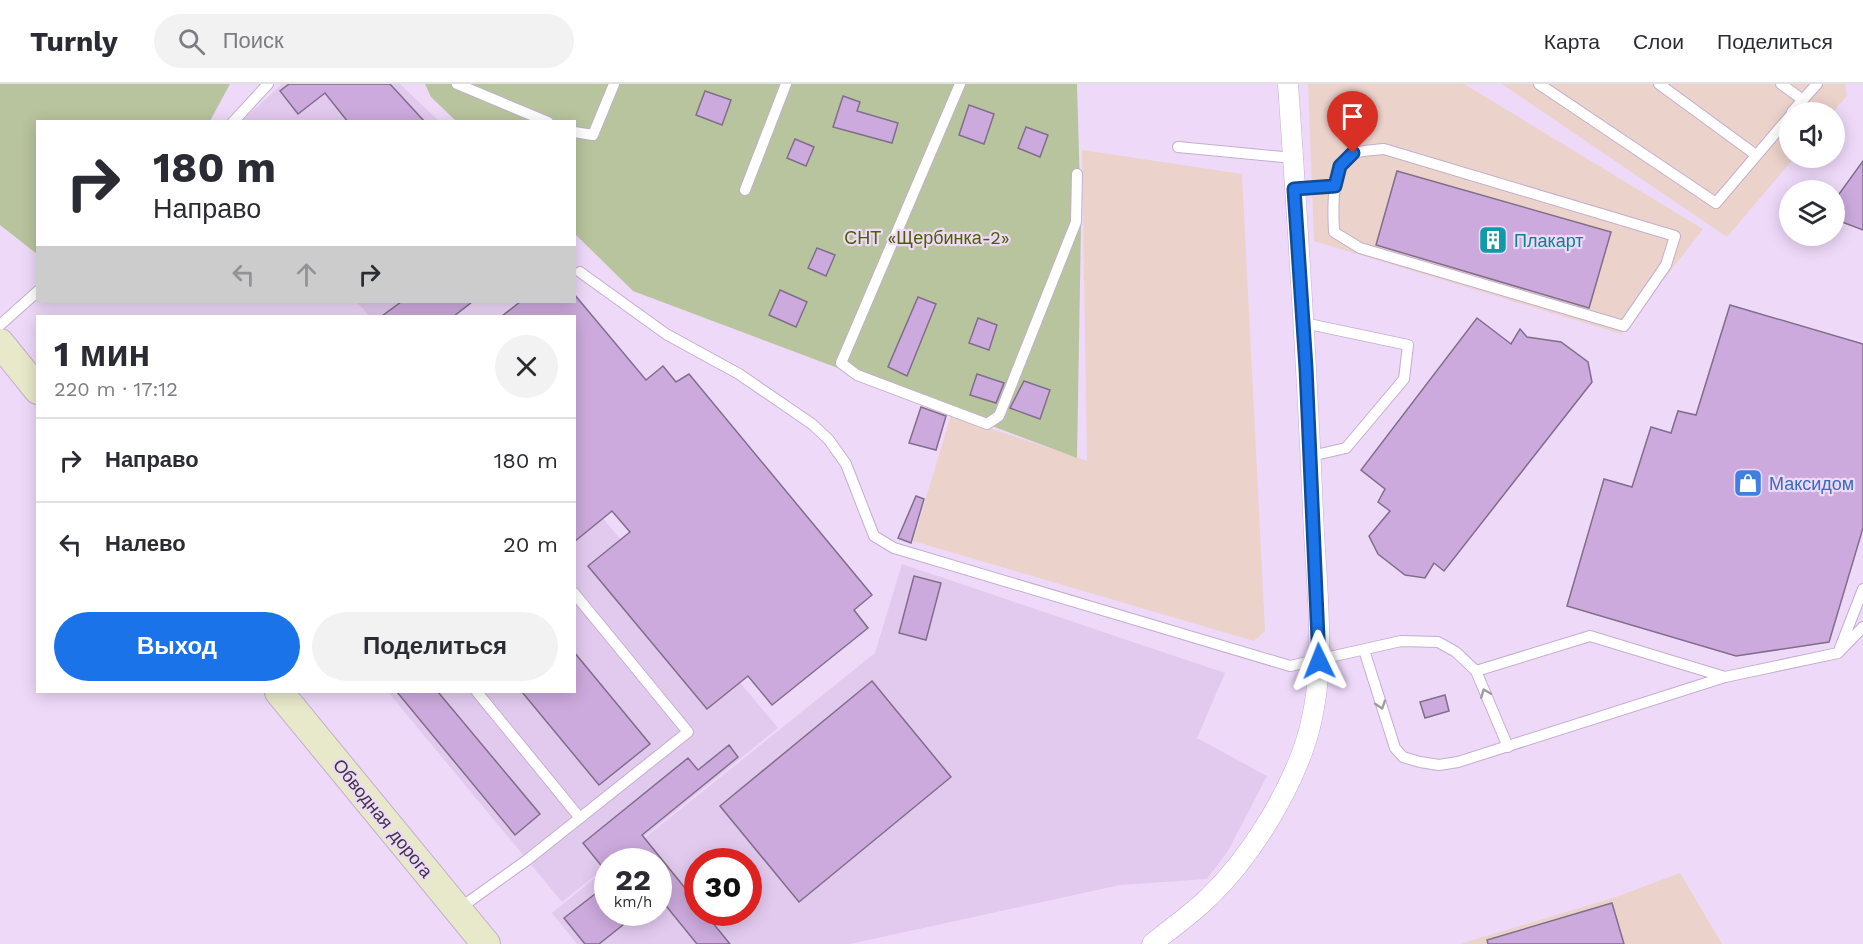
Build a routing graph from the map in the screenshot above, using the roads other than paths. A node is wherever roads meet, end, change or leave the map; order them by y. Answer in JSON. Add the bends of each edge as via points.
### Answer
{"nodes":[{"id":1,"x":268,"y":84,"type":"edge"},
{"id":2,"x":457,"y":84,"type":"edge"},
{"id":3,"x":614,"y":84,"type":"edge"},
{"id":4,"x":786,"y":84,"type":"edge"},
{"id":5,"x":960,"y":84,"type":"edge"},
{"id":6,"x":1288,"y":84,"type":"edge"},
{"id":7,"x":1539,"y":84,"type":"edge"},
{"id":8,"x":1659,"y":84,"type":"edge"},
{"id":9,"x":1781,"y":84,"type":"edge"},
{"id":10,"x":1817,"y":84,"type":"edge"},
{"id":11,"x":1803,"y":100,"type":"joint"},
{"id":12,"x":235,"y":120,"type":"edge"},
{"id":13,"x":543,"y":120,"type":"edge"},
{"id":14,"x":1779,"y":129,"type":"edge"},
{"id":15,"x":576,"y":132,"type":"edge"},
{"id":16,"x":1178,"y":147,"type":"dead end"},
{"id":17,"x":1756,"y":155,"type":"junction"},
{"id":18,"x":1293,"y":158,"type":"junction"},
{"id":19,"x":1077,"y":174,"type":"dead end"},
{"id":20,"x":1335,"y":186,"type":"junction"},
{"id":21,"x":1294,"y":189,"type":"junction"},
{"id":22,"x":745,"y":190,"type":"dead end"},
{"id":23,"x":580,"y":272,"type":"dead end"},
{"id":24,"x":36,"y":293,"type":"edge"},
{"id":25,"x":1304,"y":323,"type":"junction"},
{"id":26,"x":0,"y":325,"type":"edge"},
{"id":27,"x":0,"y":343,"type":"edge"},
{"id":28,"x":36,"y":388,"type":"edge"},
{"id":29,"x":1311,"y":456,"type":"junction"},
{"id":30,"x":1863,"y":589,"type":"edge"},
{"id":31,"x":576,"y":595,"type":"edge"},
{"id":32,"x":1863,"y":627,"type":"edge"},
{"id":33,"x":1364,"y":650,"type":"junction"},
{"id":34,"x":1838,"y":653,"type":"junction"},
{"id":35,"x":1319,"y":661,"type":"junction"},
{"id":36,"x":1476,"y":671,"type":"junction"},
{"id":37,"x":1725,"y":677,"type":"junction"},
{"id":38,"x":280,"y":693,"type":"edge"},
{"id":39,"x":478,"y":693,"type":"edge"},
{"id":40,"x":1508,"y":747,"type":"junction"},
{"id":41,"x":580,"y":818,"type":"junction"},
{"id":42,"x":458,"y":909,"type":"junction"},
{"id":43,"x":486,"y":944,"type":"edge"},
{"id":44,"x":1152,"y":944,"type":"edge"}],
"edges":[{"from":1,"to":12,"type":"lane"},
{"from":2,"to":13,"type":"lane"},
{"from":3,"to":15,"type":"lane","via":[[593,135]]},
{"from":4,"to":22,"type":"lane"},
{"from":5,"to":19,"type":"lane","via":[[841,363],[857,375],[987,424],[999,416],[1076,222]]},
{"from":6,"to":18,"type":"street"},
{"from":7,"to":17,"type":"lane","via":[[1716,203]]},
{"from":8,"to":17,"type":"lane"},
{"from":9,"to":11,"type":"lane"},
{"from":10,"to":11,"type":"lane"},
{"from":14,"to":17,"type":"lane"},
{"from":16,"to":18,"type":"lane"},
{"from":18,"to":21,"type":"street"},
{"from":20,"to":20,"type":"lane","via":[[1340,166],[1353,153],[1384,149],[1675,236],[1666,265],[1624,326],[1360,248],[1334,232]]},
{"from":20,"to":21,"type":"lane"},
{"from":21,"to":25,"type":"street"},
{"from":23,"to":35,"type":"lane","via":[[666,334],[739,374],[812,424],[846,464],[874,536],[894,548],[1290,666]]},
{"from":24,"to":26,"type":"lane"},
{"from":25,"to":29,"type":"street"},
{"from":25,"to":29,"type":"lane","via":[[1408,345],[1404,379],[1346,448]]},
{"from":27,"to":28,"type":"main road"},
{"from":29,"to":35,"type":"street"},
{"from":30,"to":34,"type":"lane"},
{"from":31,"to":41,"type":"lane","via":[[688,732]]},
{"from":32,"to":34,"type":"lane"},
{"from":33,"to":35,"type":"lane"},
{"from":33,"to":36,"type":"lane","via":[[1401,642],[1438,642]]},
{"from":33,"to":40,"type":"lane","one_way":true,"via":[[1395,748],[1403,757],[1439,765]]},
{"from":34,"to":37,"type":"lane"},
{"from":35,"to":44,"type":"street","via":[[1318,696],[1303,751],[1276,810],[1210,897]]},
{"from":36,"to":37,"type":"lane","via":[[1590,636]]},
{"from":40,"to":36,"type":"lane","one_way":true},
{"from":37,"to":40,"type":"lane"},
{"from":38,"to":42,"type":"main road","name":"Обводная дорога"},
{"from":39,"to":41,"type":"lane"},
{"from":41,"to":42,"type":"lane"},
{"from":42,"to":43,"type":"main road","name":"Обводная дорога"}]}
